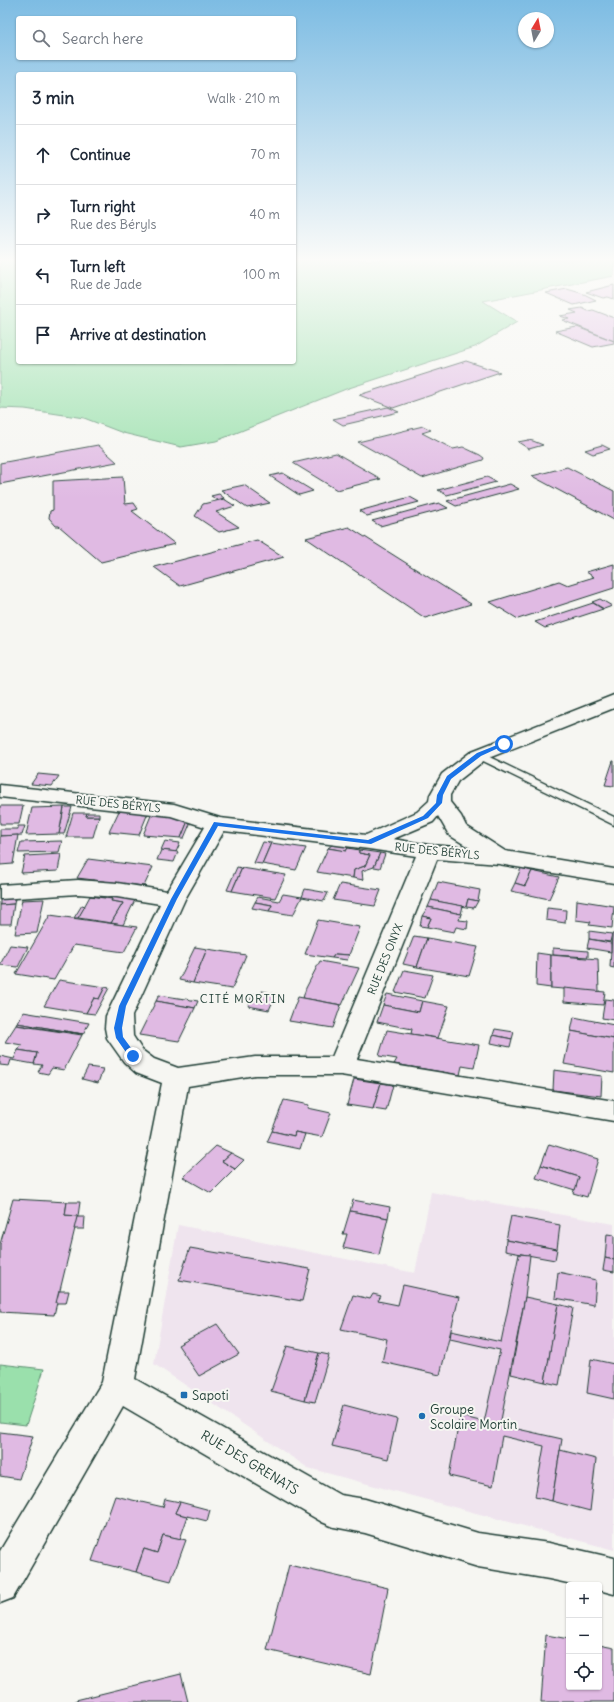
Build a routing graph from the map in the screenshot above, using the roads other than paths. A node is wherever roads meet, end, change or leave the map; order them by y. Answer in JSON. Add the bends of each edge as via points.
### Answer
{"nodes":[{"id":1,"x":614,"y":701,"type":"edge"},
{"id":2,"x":479,"y":755,"type":"junction"},
{"id":3,"x":0,"y":792,"type":"edge"},
{"id":4,"x":439,"y":803,"type":"junction"},
{"id":5,"x":614,"y":821,"type":"edge"},
{"id":6,"x":216,"y":824,"type":"junction"},
{"id":7,"x":369,"y":842,"type":"junction"},
{"id":8,"x":429,"y":852,"type":"junction"},
{"id":9,"x":499,"y":857,"type":"junction"},
{"id":10,"x":614,"y":876,"type":"edge"},
{"id":11,"x":0,"y":892,"type":"edge"},
{"id":12,"x":174,"y":899,"type":"junction"},
{"id":13,"x":341,"y":1066,"type":"junction"},
{"id":14,"x":176,"y":1078,"type":"junction"},
{"id":15,"x":614,"y":1111,"type":"edge"},
{"id":16,"x":117,"y":1386,"type":"junction"},
{"id":17,"x":614,"y":1576,"type":"edge"},
{"id":18,"x":0,"y":1585,"type":"edge"}],
"edges":[{"from":1,"to":2,"type":"street"},
{"from":2,"to":4,"type":"street","via":[[449,778],[440,795]]},
{"from":2,"to":5,"type":"lane"},
{"from":3,"to":6,"type":"street","name":"RUE DES BÉRYLS","via":[[174,810]]},
{"from":4,"to":7,"type":"street","via":[[425,817]]},
{"from":4,"to":9,"type":"street","via":[[457,830]]},
{"from":6,"to":7,"type":"street","name":"RUE DES BÉRYLS"},
{"from":6,"to":12,"type":"street"},
{"from":7,"to":8,"type":"street","name":"RUE DES BÉRYLS"},
{"from":8,"to":9,"type":"street","name":"RUE DES BÉRYLS"},
{"from":8,"to":13,"type":"street","name":"RUE DES ONYX"},
{"from":9,"to":10,"type":"street","name":"RUE DES BÉRYLS"},
{"from":11,"to":12,"type":"street","via":[[78,887]]},
{"from":12,"to":14,"type":"street","via":[[122,1006],[118,1028],[122,1042],[144,1066]]},
{"from":13,"to":14,"type":"street","via":[[255,1066]]},
{"from":13,"to":15,"type":"street"},
{"from":14,"to":16,"type":"street"},
{"from":16,"to":17,"type":"street","name":"RUE DES GRENATS","via":[[334,1510],[365,1516],[478,1550],[549,1561]]},
{"from":16,"to":18,"type":"street"}]}
